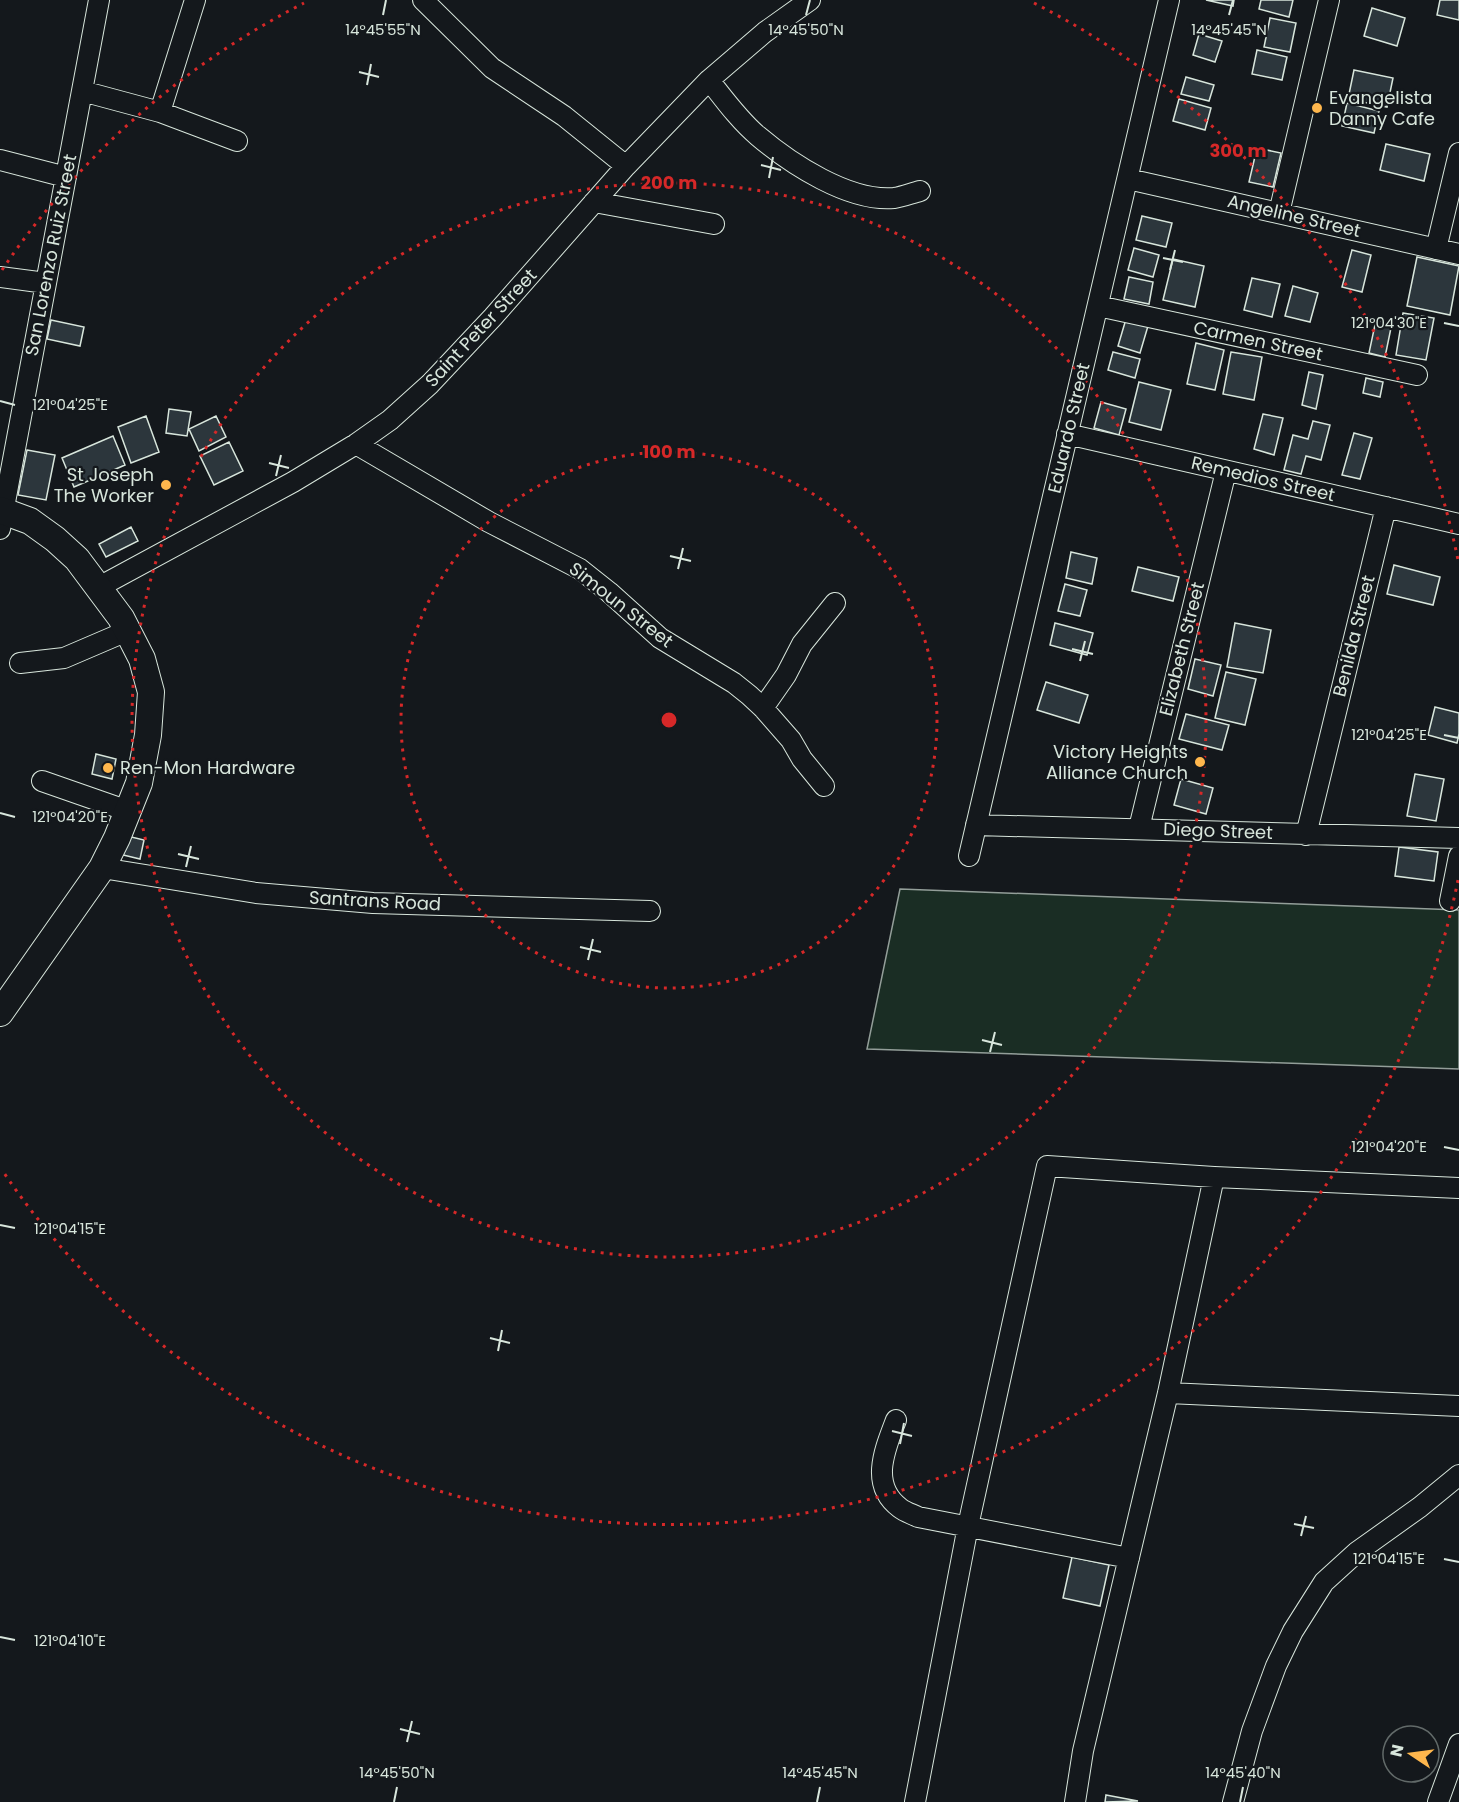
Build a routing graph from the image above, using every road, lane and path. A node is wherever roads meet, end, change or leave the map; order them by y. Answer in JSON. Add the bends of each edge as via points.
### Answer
{"nodes":[{"id":1,"x":99,"y":0,"type":"edge"},
{"id":2,"x":195,"y":0,"type":"edge"},
{"id":3,"x":423,"y":0,"type":"edge"},
{"id":4,"x":810,"y":0,"type":"edge"},
{"id":5,"x":1169,"y":0,"type":"edge"},
{"id":6,"x":1329,"y":0,"type":"edge"},
{"id":7,"x":709,"y":80,"type":"junction"},
{"id":8,"x":82,"y":91,"type":"junction"},
{"id":9,"x":160,"y":112,"type":"junction"},
{"id":10,"x":237,"y":141,"type":"dead end"},
{"id":11,"x":1459,"y":153,"type":"edge"},
{"id":12,"x":0,"y":160,"type":"edge"},
{"id":13,"x":626,"y":166,"type":"junction"},
{"id":14,"x":66,"y":177,"type":"junction"},
{"id":15,"x":1128,"y":179,"type":"junction"},
{"id":16,"x":921,"y":191,"type":"dead end"},
{"id":17,"x":594,"y":202,"type":"junction"},
{"id":18,"x":1279,"y":213,"type":"junction"},
{"id":19,"x":714,"y":224,"type":"dead end"},
{"id":20,"x":1436,"y":249,"type":"junction"},
{"id":21,"x":1459,"y":254,"type":"edge"},
{"id":22,"x":0,"y":277,"type":"edge"},
{"id":23,"x":46,"y":283,"type":"junction"},
{"id":24,"x":1098,"y":306,"type":"junction"},
{"id":25,"x":1417,"y":375,"type":"dead end"},
{"id":26,"x":1067,"y":435,"type":"junction"},
{"id":27,"x":356,"y":444,"type":"junction"},
{"id":28,"x":1226,"y":471,"type":"junction"},
{"id":29,"x":1386,"y":507,"type":"junction"},
{"id":30,"x":1,"y":517,"type":"edge"},
{"id":31,"x":1459,"y":524,"type":"edge"},
{"id":32,"x":99,"y":587,"type":"junction"},
{"id":33,"x":835,"y":603,"type":"dead end"},
{"id":34,"x":128,"y":631,"type":"junction"},
{"id":35,"x":20,"y":663,"type":"dead end"},
{"id":36,"x":763,"y":708,"type":"junction"},
{"id":37,"x":42,"y":782,"type":"dead end"},
{"id":38,"x":824,"y":786,"type":"dead end"},
{"id":39,"x":128,"y":811,"type":"junction"},
{"id":40,"x":976,"y":825,"type":"junction"},
{"id":41,"x":1139,"y":828,"type":"junction"},
{"id":42,"x":1306,"y":835,"type":"junction"},
{"id":43,"x":1459,"y":838,"type":"edge"},
{"id":44,"x":969,"y":856,"type":"dead end"},
{"id":45,"x":1459,"y":856,"type":"edge"},
{"id":46,"x":102,"y":868,"type":"junction"},
{"id":47,"x":1450,"y":901,"type":"dead end"},
{"id":48,"x":650,"y":911,"type":"dead end"},
{"id":49,"x":0,"y":1013,"type":"edge"},
{"id":50,"x":1214,"y":1177,"type":"junction"},
{"id":51,"x":1459,"y":1188,"type":"edge"},
{"id":52,"x":1168,"y":1393,"type":"junction"},
{"id":53,"x":1459,"y":1406,"type":"edge"},
{"id":54,"x":896,"y":1420,"type":"dead end"},
{"id":55,"x":1459,"y":1475,"type":"edge"},
{"id":56,"x":968,"y":1526,"type":"junction"},
{"id":57,"x":1129,"y":1557,"type":"junction"},
{"id":58,"x":1459,"y":1744,"type":"edge"},
{"id":59,"x":915,"y":1802,"type":"edge"},
{"id":60,"x":1075,"y":1802,"type":"edge"},
{"id":61,"x":1233,"y":1802,"type":"edge"},
{"id":62,"x":1438,"y":1802,"type":"edge"}],
"edges":[{"from":1,"to":8,"type":"street","name":"San Lorenzo Ruiz Street"},
{"from":2,"to":9,"type":"street"},
{"from":3,"to":13,"type":"street","via":[[492,68],[564,116]]},
{"from":4,"to":7,"type":"street","name":"Saint Peter Street"},
{"from":5,"to":15,"type":"street","name":"Eduardo Street"},
{"from":6,"to":18,"type":"street"},
{"from":7,"to":13,"type":"street","name":"Saint Peter Street"},
{"from":7,"to":16,"type":"street","via":[[757,136],[799,165],[846,190],[894,198]]},
{"from":8,"to":9,"type":"street"},
{"from":8,"to":14,"type":"street","name":"San Lorenzo Ruiz Street"},
{"from":9,"to":10,"type":"street"},
{"from":11,"to":20,"type":"street"},
{"from":12,"to":14,"type":"street"},
{"from":13,"to":17,"type":"street","name":"Saint Peter Street"},
{"from":14,"to":23,"type":"street","name":"San Lorenzo Ruiz Street"},
{"from":15,"to":18,"type":"street","name":"Angeline Street"},
{"from":15,"to":24,"type":"street","name":"Eduardo Street"},
{"from":17,"to":19,"type":"street"},
{"from":17,"to":27,"type":"street","name":"Saint Peter Street","via":[[430,384]]},
{"from":18,"to":20,"type":"street","name":"Angeline Street"},
{"from":20,"to":21,"type":"street","name":"Angeline Street"},
{"from":22,"to":23,"type":"street"},
{"from":23,"to":30,"type":"street","name":"San Lorenzo Ruiz Street"},
{"from":24,"to":25,"type":"street","name":"Carmen Street"},
{"from":24,"to":26,"type":"street","name":"Eduardo Street"},
{"from":26,"to":28,"type":"street","name":"Remedios Street"},
{"from":26,"to":40,"type":"street","name":"Eduardo Street"},
{"from":27,"to":32,"type":"street","name":"Saint Peter Street"},
{"from":27,"to":36,"type":"street","name":"Simoun Street","via":[[489,522],[580,569],[660,638],[734,683]]},
{"from":28,"to":29,"type":"street","name":"Remedios Street"},
{"from":28,"to":41,"type":"street","name":"Elizabeth Street"},
{"from":29,"to":31,"type":"street","name":"Remedios Street"},
{"from":29,"to":42,"type":"street","name":"Benilda Street"},
{"from":30,"to":32,"type":"main road","via":[[30,521],[77,559]]},
{"from":32,"to":34,"type":"main road"},
{"from":33,"to":36,"type":"street","via":[[802,644]]},
{"from":34,"to":35,"type":"street","via":[[64,658]]},
{"from":34,"to":39,"type":"main road","via":[[142,658],[151,692],[139,783]]},
{"from":36,"to":38,"type":"street","name":"Simoun Street"},
{"from":37,"to":39,"type":"street"},
{"from":39,"to":46,"type":"main road"},
{"from":40,"to":41,"type":"street","name":"Diego Street"},
{"from":40,"to":44,"type":"street","name":"Eduardo Street"},
{"from":41,"to":42,"type":"street","name":"Diego Street"},
{"from":42,"to":43,"type":"street","name":"Diego Street"},
{"from":45,"to":47,"type":"street"},
{"from":46,"to":48,"type":"street","name":"Santrans Road","via":[[256,893],[361,902]]},
{"from":46,"to":49,"type":"main road"},
{"from":50,"to":51,"type":"street"},
{"from":50,"to":52,"type":"street"},
{"from":50,"to":56,"type":"street","via":[[1047,1166]]},
{"from":52,"to":53,"type":"street"},
{"from":52,"to":57,"type":"street"},
{"from":54,"to":56,"type":"street","via":[[882,1462],[888,1495],[900,1508],[918,1517]]},
{"from":55,"to":61,"type":"street","via":[[1357,1552],[1324,1582],[1276,1666],[1252,1731]]},
{"from":56,"to":57,"type":"street"},
{"from":56,"to":59,"type":"street"},
{"from":57,"to":60,"type":"street","via":[[1083,1751]]},
{"from":58,"to":62,"type":"street"}]}
